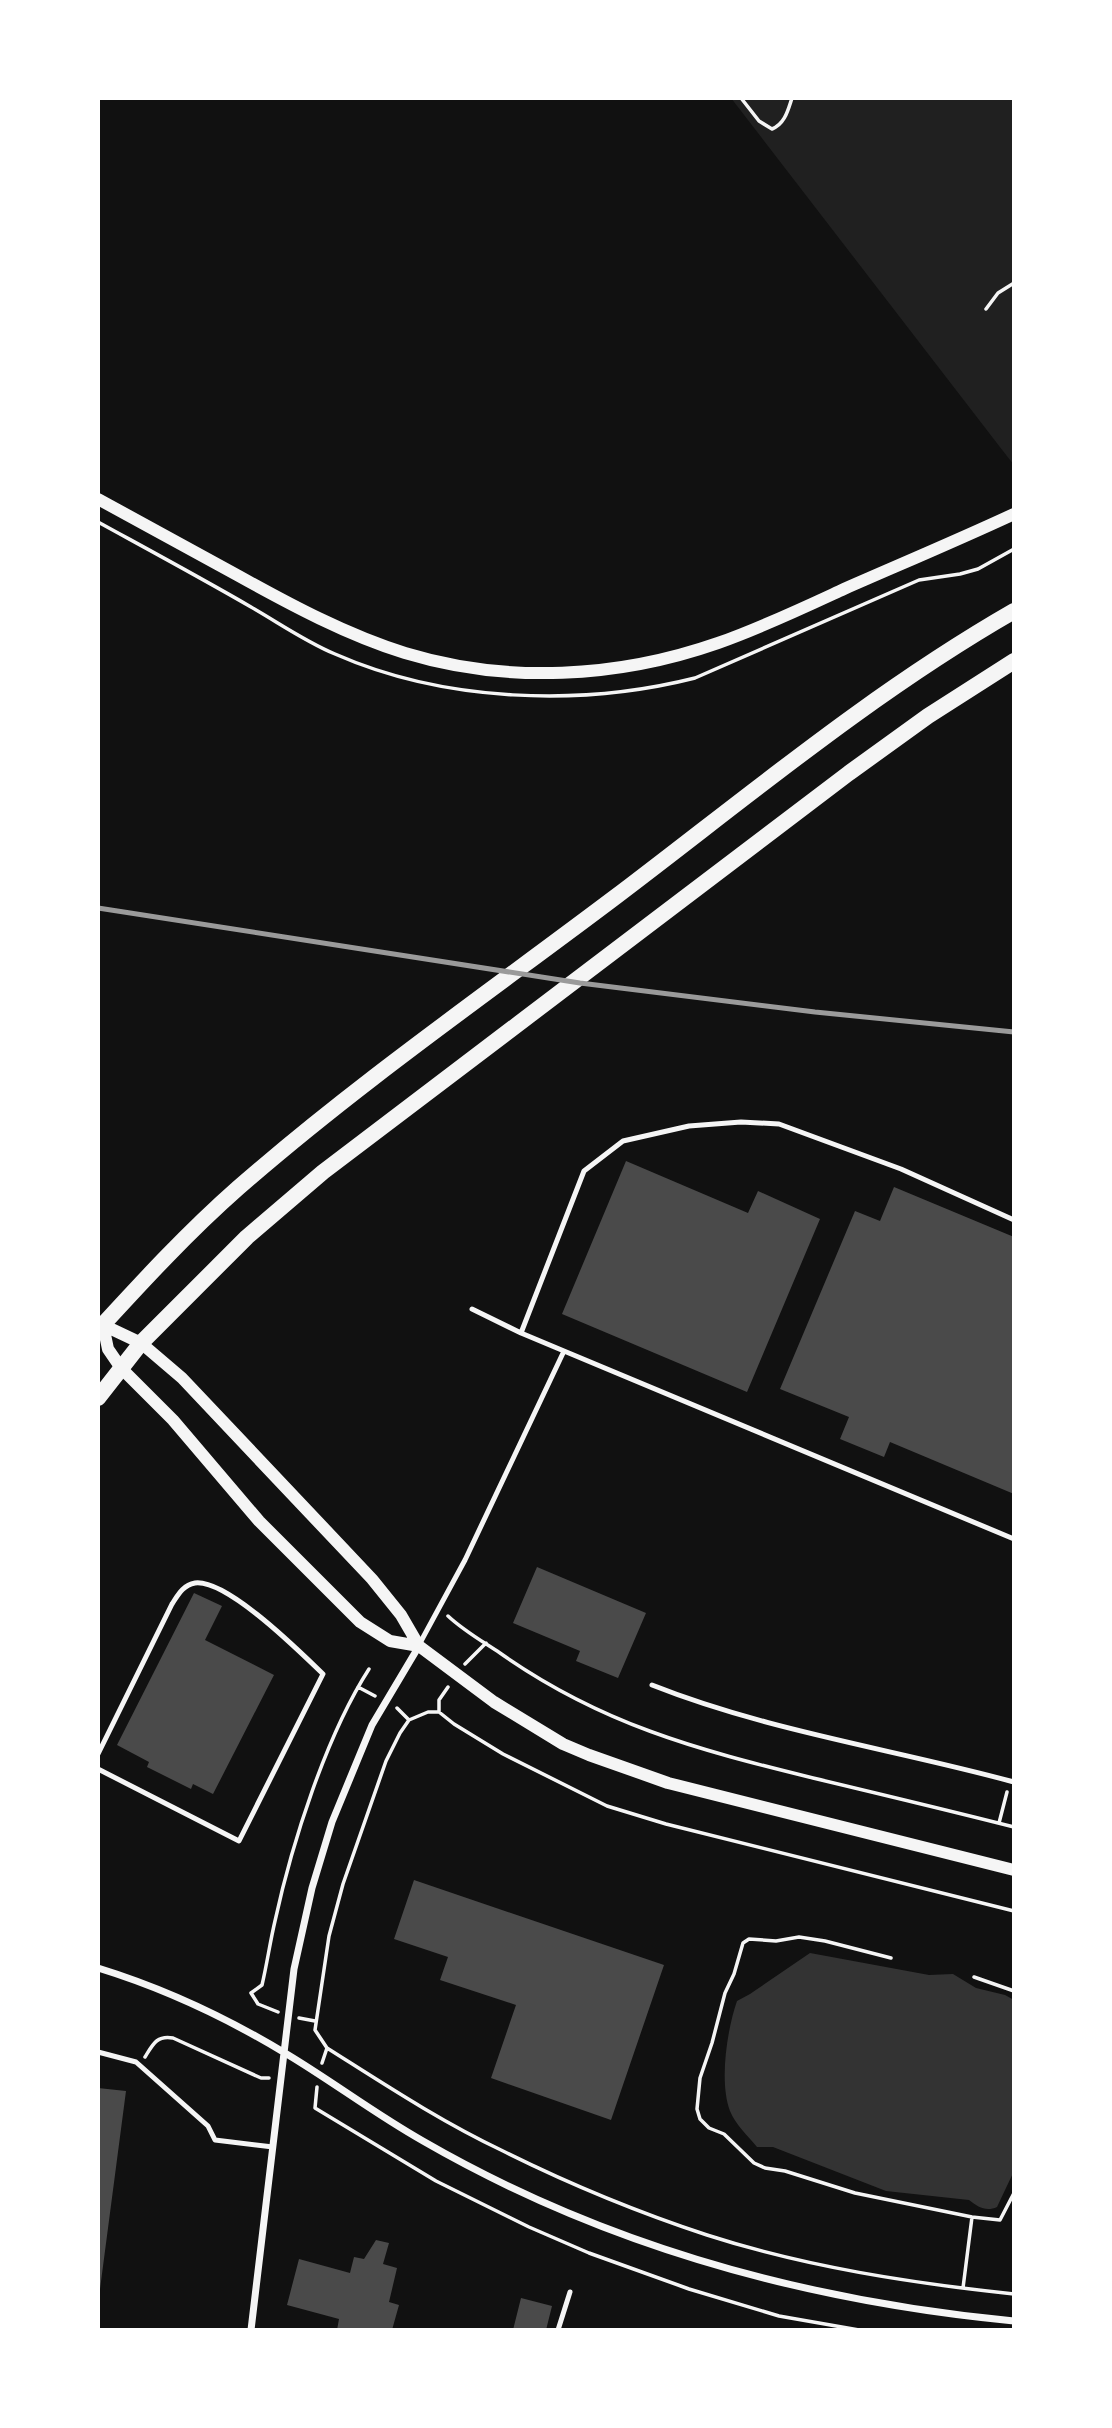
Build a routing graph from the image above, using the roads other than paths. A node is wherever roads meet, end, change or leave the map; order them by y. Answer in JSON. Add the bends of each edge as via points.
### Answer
{"nodes":[{"id":1,"x":98,"y":499,"type":"edge"},
{"id":2,"x":1014,"y":514,"type":"edge"},
{"id":3,"x":1014,"y":611,"type":"edge"},
{"id":4,"x":1014,"y":661,"type":"edge"},
{"id":5,"x":1014,"y":1220,"type":"edge"},
{"id":6,"x":472,"y":1309,"type":"dead end"},
{"id":7,"x":100,"y":1325,"type":"edge"},
{"id":8,"x":521,"y":1333,"type":"junction"},
{"id":9,"x":141,"y":1343,"type":"junction"},
{"id":10,"x":564,"y":1351,"type":"junction"},
{"id":11,"x":121,"y":1368,"type":"junction"},
{"id":12,"x":98,"y":1398,"type":"edge"},
{"id":13,"x":1014,"y":1539,"type":"edge"},
{"id":14,"x":418,"y":1646,"type":"junction"},
{"id":15,"x":652,"y":1685,"type":"dead end"},
{"id":16,"x":98,"y":1754,"type":"edge"},
{"id":17,"x":98,"y":1769,"type":"edge"},
{"id":18,"x":1012,"y":1782,"type":"edge"},
{"id":19,"x":1014,"y":1870,"type":"edge"},
{"id":20,"x":98,"y":1968,"type":"edge"},
{"id":21,"x":98,"y":2052,"type":"edge"},
{"id":22,"x":284,"y":2053,"type":"junction"},
{"id":23,"x":273,"y":2147,"type":"junction"},
{"id":24,"x":570,"y":2292,"type":"dead end"},
{"id":25,"x":1014,"y":2321,"type":"edge"},
{"id":26,"x":251,"y":2330,"type":"edge"},
{"id":27,"x":558,"y":2330,"type":"edge"}],
"edges":[{"from":1,"to":2,"type":"street","via":[[270,593],[366,638],[446,663],[541,673],[631,666],[718,643]]},
{"from":3,"to":7,"type":"main road","via":[[807,747],[343,1102],[237,1189]]},
{"from":4,"to":9,"type":"main road","via":[[928,716],[707,879],[323,1172],[247,1237]]},
{"from":5,"to":8,"type":"lane","via":[[901,1169],[779,1124],[689,1126],[623,1141],[584,1171]]},
{"from":6,"to":8,"type":"lane"},
{"from":7,"to":9,"type":"street"},
{"from":7,"to":11,"type":"street","via":[[107,1349]]},
{"from":8,"to":10,"type":"lane"},
{"from":9,"to":11,"type":"main road"},
{"from":9,"to":14,"type":"street","via":[[182,1378],[372,1579],[401,1615]]},
{"from":10,"to":13,"type":"lane"},
{"from":10,"to":14,"type":"lane","via":[[466,1560]]},
{"from":11,"to":12,"type":"main road"},
{"from":11,"to":14,"type":"street","via":[[173,1420],[259,1521],[360,1622],[390,1641]]},
{"from":14,"to":19,"type":"street","via":[[520,1719],[589,1755],[696,1790]]},
{"from":14,"to":22,"type":"street","via":[[372,1725],[332,1822],[294,1969]]},
{"from":15,"to":18,"type":"lane","via":[[782,1727]]},
{"from":16,"to":17,"type":"lane","via":[[172,1604],[183,1588],[193,1583],[222,1590],[280,1633],[323,1674],[239,1841]]},
{"from":20,"to":22,"type":"street","via":[[182,2000]]},
{"from":21,"to":23,"type":"lane","via":[[136,2062],[208,2126],[215,2140]]},
{"from":22,"to":23,"type":"street"},
{"from":22,"to":25,"type":"street","via":[[463,2163],[623,2235],[819,2292],[905,2309]]},
{"from":23,"to":26,"type":"street"},
{"from":24,"to":27,"type":"lane"}]}
